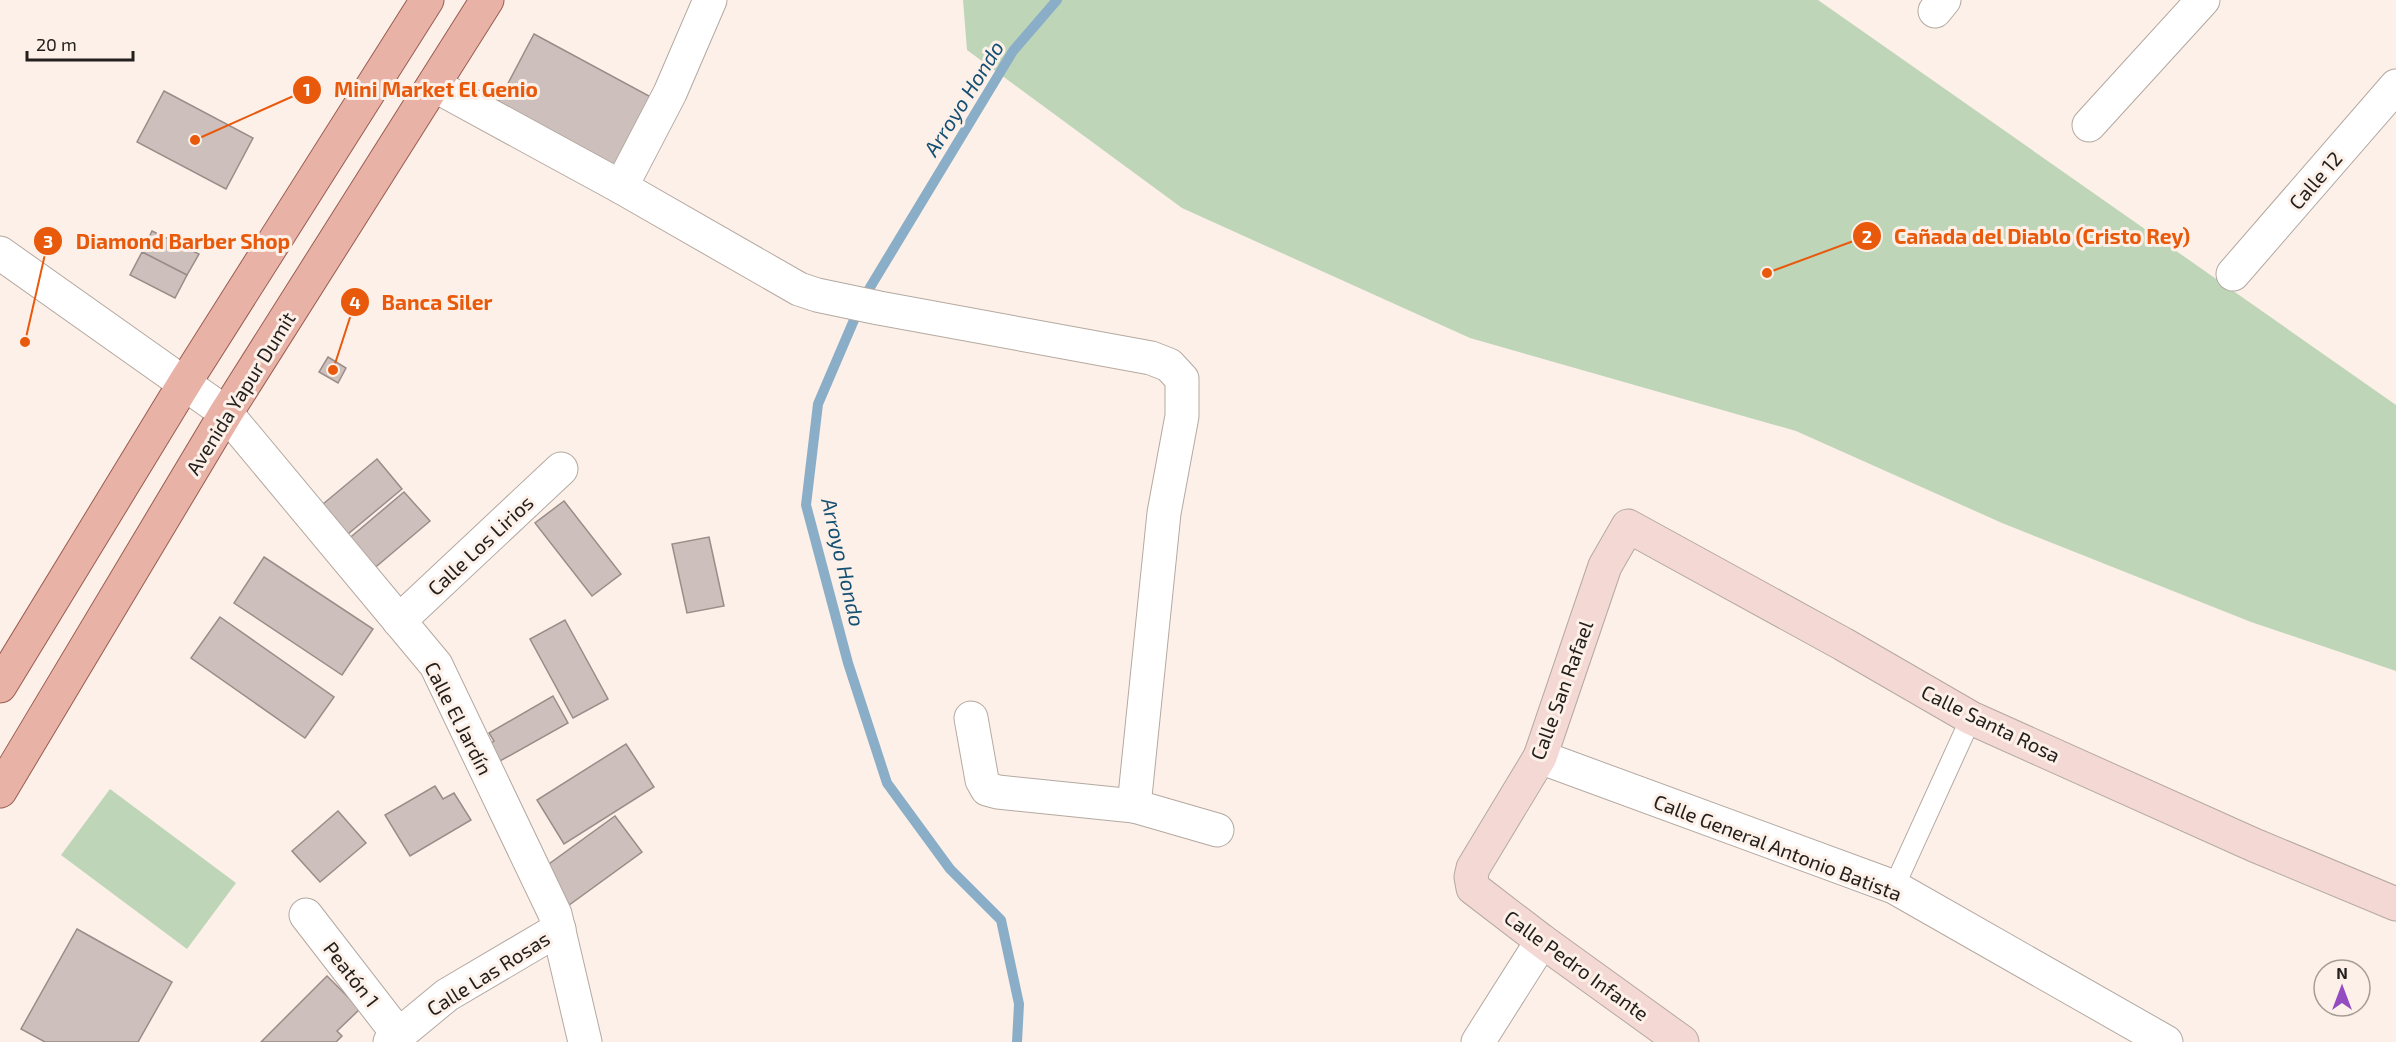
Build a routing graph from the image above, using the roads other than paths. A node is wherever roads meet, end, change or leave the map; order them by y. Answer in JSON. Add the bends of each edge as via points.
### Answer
{"nodes":[{"id":1,"x":428,"y":0,"type":"edge"},
{"id":2,"x":487,"y":0,"type":"edge"},
{"id":3,"x":710,"y":0,"type":"edge"},
{"id":4,"x":2203,"y":0,"type":"edge"},
{"id":5,"x":434,"y":85,"type":"junction"},
{"id":6,"x":2396,"y":86,"type":"edge"},
{"id":7,"x":2089,"y":125,"type":"dead end"},
{"id":8,"x":621,"y":187,"type":"junction"},
{"id":9,"x":0,"y":253,"type":"edge"},
{"id":10,"x":2233,"y":274,"type":"dead end"},
{"id":11,"x":184,"y":384,"type":"junction"},
{"id":12,"x":226,"y":413,"type":"junction"},
{"id":13,"x":561,"y":469,"type":"dead end"},
{"id":14,"x":1613,"y":553,"type":"joint"},
{"id":15,"x":399,"y":621,"type":"junction"},
{"id":16,"x":0,"y":686,"type":"edge"},
{"id":17,"x":971,"y":718,"type":"dead end"},
{"id":18,"x":1971,"y":718,"type":"junction"},
{"id":19,"x":1540,"y":757,"type":"junction"},
{"id":20,"x":0,"y":791,"type":"edge"},
{"id":21,"x":1134,"y":806,"type":"junction"},
{"id":22,"x":1217,"y":830,"type":"dead end"},
{"id":23,"x":1893,"y":887,"type":"junction"},
{"id":24,"x":1473,"y":888,"type":"joint"},
{"id":25,"x":2396,"y":904,"type":"edge"},
{"id":26,"x":306,"y":915,"type":"dead end"},
{"id":27,"x":559,"y":928,"type":"junction"},
{"id":28,"x":1542,"y":942,"type":"junction"},
{"id":29,"x":394,"y":1038,"type":"edge"},
{"id":30,"x":585,"y":1042,"type":"edge"},
{"id":31,"x":1478,"y":1042,"type":"edge"},
{"id":32,"x":1682,"y":1042,"type":"edge"},
{"id":33,"x":2166,"y":1042,"type":"edge"}],
"edges":[{"from":1,"to":11,"type":"main road"},
{"from":2,"to":5,"type":"main road","name":"Avenida Yapur Dumit"},
{"from":3,"to":8,"type":"street","via":[[670,93]]},
{"from":4,"to":7,"type":"street"},
{"from":5,"to":8,"type":"street"},
{"from":5,"to":12,"type":"main road","name":"Avenida Yapur Dumit"},
{"from":6,"to":10,"type":"street","name":"Calle 12"},
{"from":8,"to":21,"type":"street","via":[[781,280],[817,295],[1151,358],[1169,365],[1182,379],[1182,416],[1164,513]]},
{"from":9,"to":11,"type":"street","name":"Calle El Jardín"},
{"from":11,"to":12,"type":"street","name":"Calle El Jardín"},
{"from":11,"to":16,"type":"main road"},
{"from":12,"to":15,"type":"street","name":"Calle El Jardín"},
{"from":12,"to":20,"type":"main road","name":"Avenida Yapur Dumit"},
{"from":13,"to":15,"type":"street","name":"Calle Los Lirios"},
{"from":14,"to":18,"type":"street","name":"Calle Santa Rosa","via":[[1628,526]]},
{"from":14,"to":19,"type":"street","name":"Calle San Rafael","via":[[1605,566]]},
{"from":15,"to":27,"type":"street","name":"Calle El Jardín","via":[[436,665]]},
{"from":17,"to":21,"type":"street","via":[[987,789]]},
{"from":18,"to":23,"type":"lane"},
{"from":18,"to":25,"type":"street","name":"Calle Santa Rosa"},
{"from":19,"to":23,"type":"street","name":"Calle General Antonio Batista"},
{"from":19,"to":24,"type":"street","name":"Calle San Rafael","via":[[1473,868]]},
{"from":21,"to":22,"type":"street"},
{"from":23,"to":33,"type":"street","name":"Calle General Antonio Batista"},
{"from":24,"to":28,"type":"street","name":"Calle Pedro Infante"},
{"from":26,"to":29,"type":"street","name":"Peatón 1"},
{"from":27,"to":29,"type":"street","name":"Calle Las Rosas","via":[[447,995]]},
{"from":27,"to":30,"type":"street","name":"Calle El Jardín"},
{"from":28,"to":31,"type":"street"},
{"from":28,"to":32,"type":"street","name":"Calle Pedro Infante"}]}
